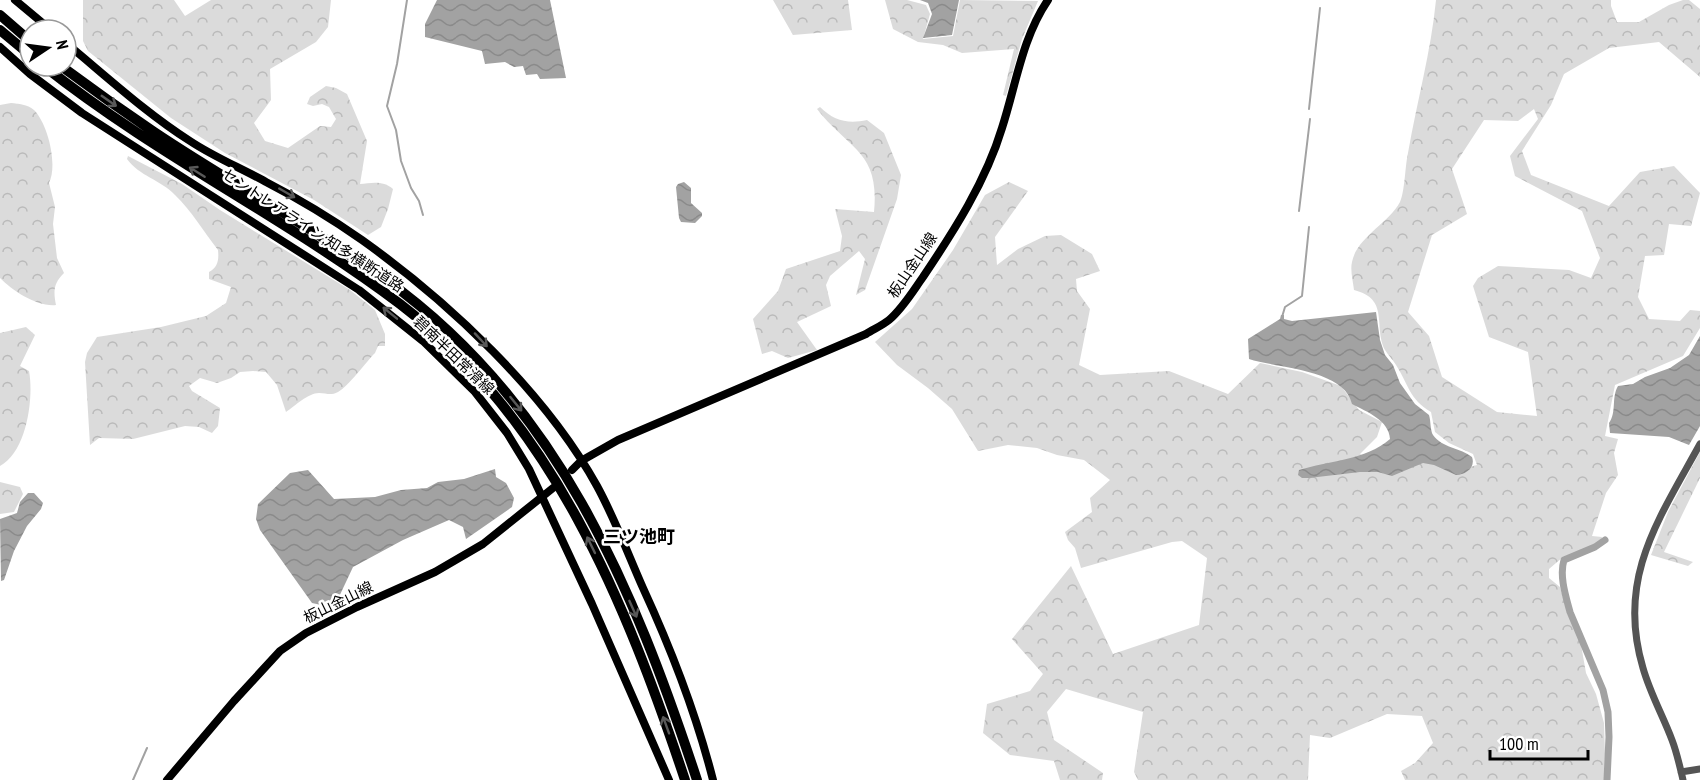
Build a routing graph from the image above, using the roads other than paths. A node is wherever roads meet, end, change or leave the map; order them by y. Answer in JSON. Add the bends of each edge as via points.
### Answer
{"nodes":[{"id":1,"x":15,"y":0,"type":"edge"},
{"id":2,"x":1048,"y":0,"type":"edge"},
{"id":3,"x":0,"y":15,"type":"edge"},
{"id":4,"x":37,"y":18,"type":"edge"},
{"id":5,"x":0,"y":30,"type":"edge"},
{"id":6,"x":18,"y":31,"type":"edge"},
{"id":7,"x":18,"y":45,"type":"edge"},
{"id":8,"x":0,"y":47,"type":"edge"},
{"id":9,"x":78,"y":53,"type":"edge"},
{"id":10,"x":60,"y":78,"type":"edge"},
{"id":11,"x":78,"y":78,"type":"edge"},
{"id":12,"x":1700,"y":444,"type":"edge"},
{"id":13,"x":581,"y":461,"type":"junction"},
{"id":14,"x":572,"y":470,"type":"dead end"},
{"id":15,"x":553,"y":488,"type":"dead end"},
{"id":16,"x":1700,"y":769,"type":"edge"},
{"id":17,"x":1682,"y":776,"type":"edge"},
{"id":18,"x":668,"y":778,"type":"edge"},
{"id":19,"x":167,"y":780,"type":"edge"},
{"id":20,"x":685,"y":780,"type":"edge"},
{"id":21,"x":697,"y":780,"type":"edge"},
{"id":22,"x":713,"y":780,"type":"edge"}],
"edges":[{"from":1,"to":4,"type":"main road"},
{"from":2,"to":13,"type":"main road","name":"板山金山線","via":[[1025,48],[989,167],[938,254],[889,320],[858,338],[618,440]]},
{"from":3,"to":6,"type":"highway"},
{"from":5,"to":7,"type":"highway"},
{"from":18,"to":8,"type":"main road","name":"碧南半田常滑線","one_way":true,"via":[[518,451],[492,412],[450,366],[359,290],[82,113]]},
{"from":9,"to":13,"type":"main road","name":"碧南半田常滑線","one_way":true,"via":[[189,141],[336,223],[403,270],[488,346],[544,410]]},
{"from":20,"to":10,"type":"highway","name":"セントレアライン;知多横断道路","one_way":true,"via":[[632,634],[578,518],[536,449],[480,380],[419,321],[363,278],[149,142]]},
{"from":11,"to":21,"type":"highway","name":"セントレアライン;知多横断道路","one_way":true,"via":[[155,133],[386,280],[449,332],[490,374],[544,441],[590,518],[639,622]]},
{"from":12,"to":17,"type":"street","via":[[1650,537],[1635,597],[1643,669],[1673,742]]},
{"from":13,"to":14,"type":"main road","name":"板山金山線"},
{"from":13,"to":22,"type":"main road","name":"碧南半田常滑線","via":[[609,511],[672,653]]},
{"from":15,"to":19,"type":"main road","name":"板山金山線","via":[[483,544],[435,572],[306,633],[280,651]]},
{"from":16,"to":17,"type":"street"}]}
